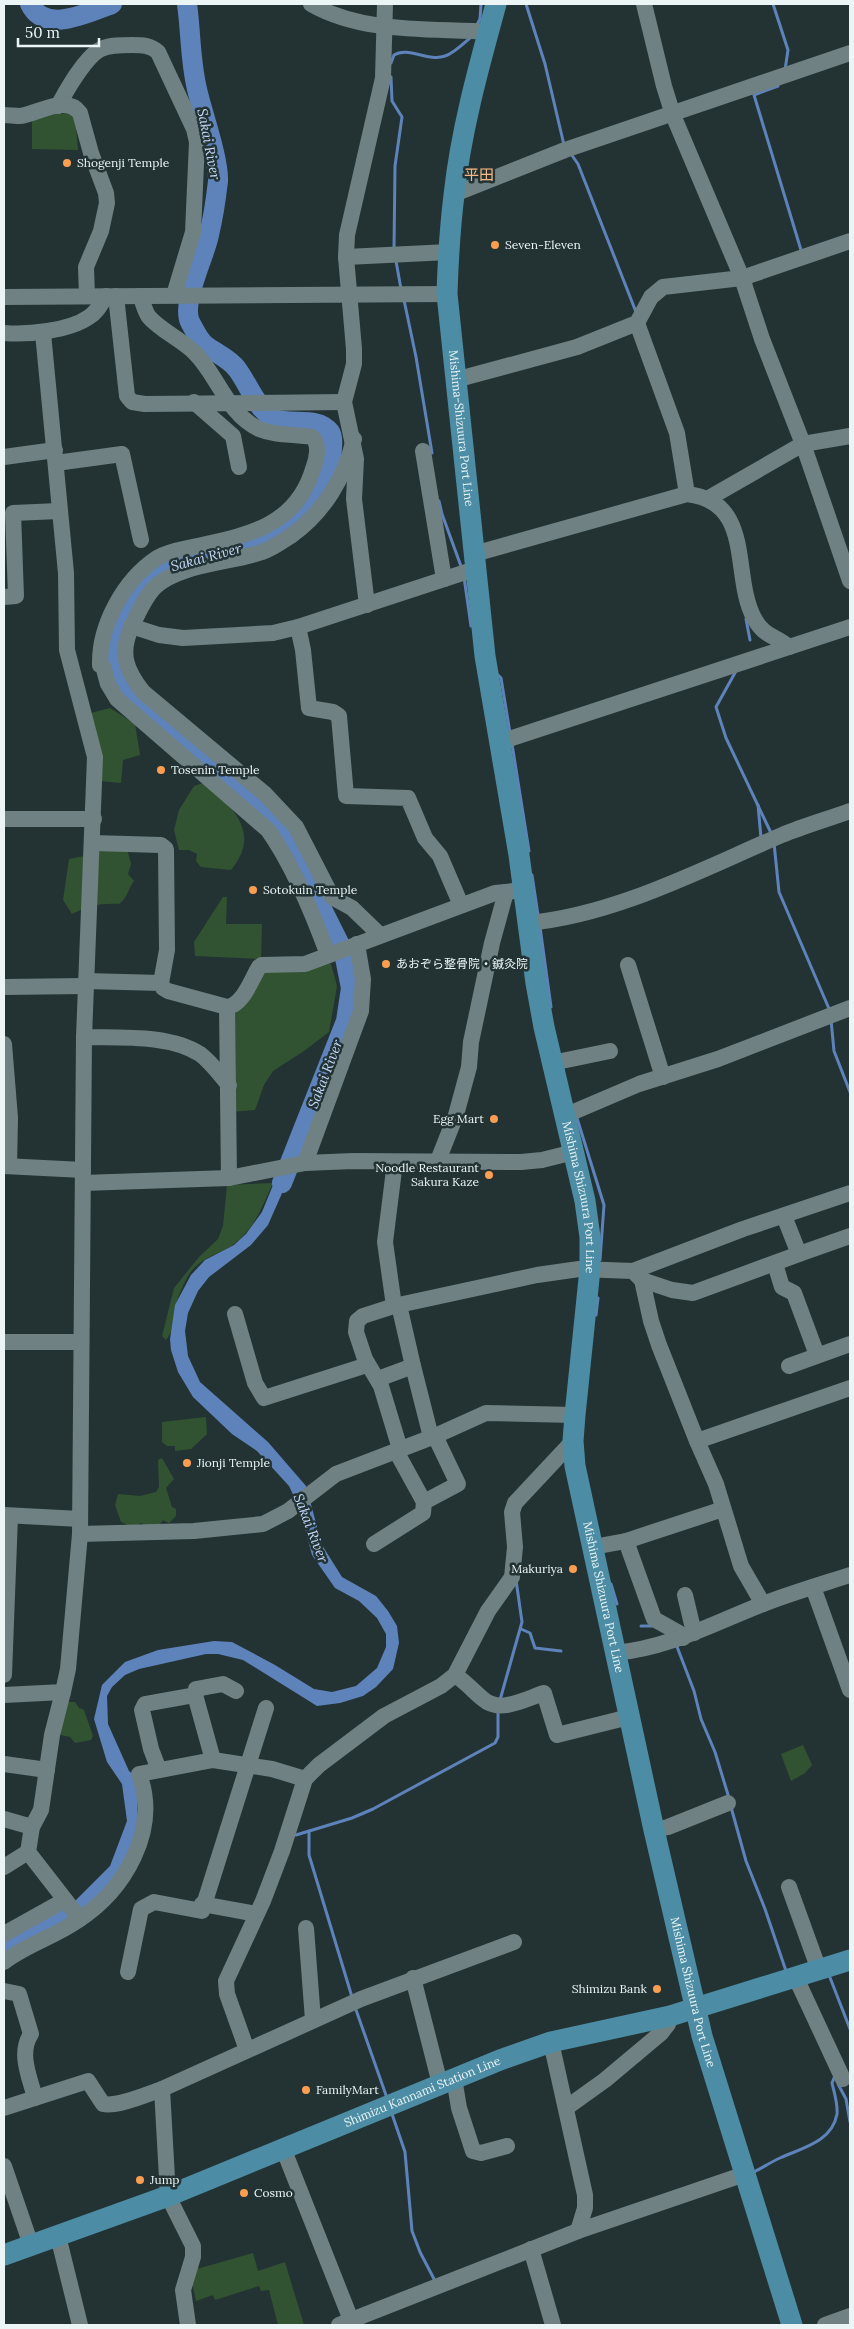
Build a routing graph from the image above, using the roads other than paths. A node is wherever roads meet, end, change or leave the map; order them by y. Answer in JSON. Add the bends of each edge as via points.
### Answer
{"nodes":[{"id":1,"x":310,"y":4,"type":"edge"},
{"id":2,"x":385,"y":4,"type":"edge"},
{"id":3,"x":496,"y":4,"type":"edge"},
{"id":4,"x":644,"y":4,"type":"edge"},
{"id":5,"x":385,"y":28,"type":"junction"},
{"id":6,"x":489,"y":32,"type":"junction"},
{"id":7,"x":850,"y":53,"type":"edge"},
{"id":8,"x":58,"y":106,"type":"junction"},
{"id":9,"x":673,"y":114,"type":"junction"},
{"id":10,"x":4,"y":115,"type":"edge"},
{"id":11,"x":454,"y":194,"type":"junction"},
{"id":12,"x":850,"y":242,"type":"edge"},
{"id":13,"x":449,"y":252,"type":"junction"},
{"id":14,"x":346,"y":257,"type":"junction"},
{"id":15,"x":742,"y":278,"type":"junction"},
{"id":16,"x":348,"y":294,"type":"junction"},
{"id":17,"x":447,"y":294,"type":"junction"},
{"id":18,"x":176,"y":295,"type":"junction"},
{"id":19,"x":87,"y":296,"type":"junction"},
{"id":20,"x":111,"y":296,"type":"junction"},
{"id":21,"x":140,"y":296,"type":"junction"},
{"id":22,"x":4,"y":297,"type":"edge"},
{"id":23,"x":637,"y":323,"type":"junction"},
{"id":24,"x":42,"y":333,"type":"junction"},
{"id":25,"x":4,"y":334,"type":"edge"},
{"id":26,"x":455,"y":380,"type":"junction"},
{"id":27,"x":194,"y":402,"type":"junction"},
{"id":28,"x":230,"y":402,"type":"junction"},
{"id":29,"x":344,"y":402,"type":"junction"},
{"id":30,"x":850,"y":436,"type":"edge"},
{"id":31,"x":354,"y":439,"type":"junction"},
{"id":32,"x":803,"y":444,"type":"junction"},
{"id":33,"x":423,"y":450,"type":"dead end"},
{"id":34,"x":55,"y":456,"type":"junction"},
{"id":35,"x":4,"y":457,"type":"edge"},
{"id":36,"x":240,"y":467,"type":"dead end"},
{"id":37,"x":687,"y":494,"type":"junction"},
{"id":38,"x":709,"y":498,"type":"junction"},
{"id":39,"x":59,"y":511,"type":"junction"},
{"id":40,"x":141,"y":540,"type":"dead end"},
{"id":41,"x":474,"y":562,"type":"junction"},
{"id":42,"x":444,"y":579,"type":"junction"},
{"id":43,"x":850,"y":581,"type":"edge"},
{"id":44,"x":4,"y":597,"type":"edge"},
{"id":45,"x":367,"y":605,"type":"junction"},
{"id":46,"x":132,"y":626,"type":"junction"},
{"id":47,"x":850,"y":627,"type":"edge"},
{"id":48,"x":298,"y":628,"type":"junction"},
{"id":49,"x":789,"y":647,"type":"junction"},
{"id":50,"x":508,"y":740,"type":"junction"},
{"id":51,"x":850,"y":810,"type":"edge"},
{"id":52,"x":4,"y":819,"type":"edge"},
{"id":53,"x":94,"y":819,"type":"junction"},
{"id":54,"x":93,"y":843,"type":"junction"},
{"id":55,"x":515,"y":891,"type":"junction"},
{"id":56,"x":330,"y":898,"type":"junction"},
{"id":57,"x":307,"y":902,"type":"junction"},
{"id":58,"x":461,"y":905,"type":"junction"},
{"id":59,"x":528,"y":923,"type":"junction"},
{"id":60,"x":380,"y":935,"type":"junction"},
{"id":61,"x":354,"y":945,"type":"junction"},
{"id":62,"x":330,"y":954,"type":"junction"},
{"id":63,"x":628,"y":965,"type":"dead end"},
{"id":64,"x":86,"y":983,"type":"junction"},
{"id":65,"x":162,"y":983,"type":"junction"},
{"id":66,"x":4,"y":987,"type":"edge"},
{"id":67,"x":227,"y":1007,"type":"junction"},
{"id":68,"x":850,"y":1008,"type":"edge"},
{"id":69,"x":84,"y":1037,"type":"junction"},
{"id":70,"x":4,"y":1044,"type":"edge"},
{"id":71,"x":610,"y":1051,"type":"dead end"},
{"id":72,"x":552,"y":1062,"type":"junction"},
{"id":73,"x":663,"y":1078,"type":"junction"},
{"id":74,"x":229,"y":1085,"type":"junction"},
{"id":75,"x":564,"y":1116,"type":"junction"},
{"id":76,"x":574,"y":1152,"type":"junction"},
{"id":77,"x":395,"y":1162,"type":"junction"},
{"id":78,"x":302,"y":1163,"type":"junction"},
{"id":79,"x":437,"y":1163,"type":"junction"},
{"id":80,"x":7,"y":1166,"type":"edge"},
{"id":81,"x":83,"y":1177,"type":"junction"},
{"id":82,"x":229,"y":1178,"type":"junction"},
{"id":83,"x":850,"y":1194,"type":"edge"},
{"id":84,"x":784,"y":1216,"type":"junction"},
{"id":85,"x":850,"y":1236,"type":"edge"},
{"id":86,"x":799,"y":1254,"type":"junction"},
{"id":87,"x":775,"y":1264,"type":"junction"},
{"id":88,"x":590,"y":1269,"type":"junction"},
{"id":89,"x":638,"y":1275,"type":"junction"},
{"id":90,"x":397,"y":1306,"type":"junction"},
{"id":91,"x":235,"y":1314,"type":"dead end"},
{"id":92,"x":4,"y":1342,"type":"edge"},
{"id":93,"x":81,"y":1342,"type":"junction"},
{"id":94,"x":850,"y":1344,"type":"edge"},
{"id":95,"x":817,"y":1355,"type":"junction"},
{"id":96,"x":367,"y":1365,"type":"junction"},
{"id":97,"x":413,"y":1366,"type":"junction"},
{"id":98,"x":789,"y":1366,"type":"dead end"},
{"id":99,"x":378,"y":1379,"type":"junction"},
{"id":100,"x":850,"y":1388,"type":"edge"},
{"id":101,"x":574,"y":1415,"type":"junction"},
{"id":102,"x":433,"y":1436,"type":"junction"},
{"id":103,"x":573,"y":1441,"type":"junction"},
{"id":104,"x":696,"y":1441,"type":"junction"},
{"id":105,"x":398,"y":1450,"type":"junction"},
{"id":106,"x":424,"y":1502,"type":"junction"},
{"id":107,"x":723,"y":1509,"type":"junction"},
{"id":108,"x":7,"y":1515,"type":"edge"},
{"id":109,"x":80,"y":1527,"type":"junction"},
{"id":110,"x":626,"y":1541,"type":"junction"},
{"id":111,"x":374,"y":1544,"type":"dead end"},
{"id":112,"x":593,"y":1547,"type":"junction"},
{"id":113,"x":850,"y":1575,"type":"edge"},
{"id":114,"x":813,"y":1588,"type":"junction"},
{"id":115,"x":685,"y":1595,"type":"dead end"},
{"id":116,"x":763,"y":1604,"type":"junction"},
{"id":117,"x":689,"y":1636,"type":"junction"},
{"id":118,"x":615,"y":1653,"type":"junction"},
{"id":119,"x":4,"y":1676,"type":"edge"},
{"id":120,"x":455,"y":1676,"type":"junction"},
{"id":121,"x":849,"y":1683,"type":"edge"},
{"id":122,"x":236,"y":1690,"type":"dead end"},
{"id":123,"x":63,"y":1692,"type":"junction"},
{"id":124,"x":4,"y":1694,"type":"edge"},
{"id":125,"x":195,"y":1695,"type":"junction"},
{"id":126,"x":266,"y":1708,"type":"dead end"},
{"id":127,"x":629,"y":1717,"type":"junction"},
{"id":128,"x":213,"y":1760,"type":"junction"},
{"id":129,"x":4,"y":1764,"type":"edge"},
{"id":130,"x":249,"y":1765,"type":"junction"},
{"id":131,"x":47,"y":1770,"type":"junction"},
{"id":132,"x":159,"y":1770,"type":"junction"},
{"id":133,"x":305,"y":1779,"type":"junction"},
{"id":134,"x":728,"y":1803,"type":"dead end"},
{"id":135,"x":4,"y":1819,"type":"edge"},
{"id":136,"x":32,"y":1827,"type":"junction"},
{"id":137,"x":654,"y":1830,"type":"junction"},
{"id":138,"x":28,"y":1852,"type":"junction"},
{"id":139,"x":4,"y":1868,"type":"edge"},
{"id":140,"x":789,"y":1887,"type":"dead end"},
{"id":141,"x":65,"y":1900,"type":"junction"},
{"id":142,"x":202,"y":1904,"type":"junction"},
{"id":143,"x":256,"y":1914,"type":"junction"},
{"id":144,"x":80,"y":1919,"type":"junction"},
{"id":145,"x":306,"y":1928,"type":"dead end"},
{"id":146,"x":4,"y":1934,"type":"edge"},
{"id":147,"x":514,"y":1942,"type":"dead end"},
{"id":148,"x":850,"y":1960,"type":"edge"},
{"id":149,"x":4,"y":1962,"type":"edge"},
{"id":150,"x":819,"y":1970,"type":"junction"},
{"id":151,"x":128,"y":1972,"type":"dead end"},
{"id":152,"x":413,"y":1978,"type":"junction"},
{"id":153,"x":796,"y":1978,"type":"junction"},
{"id":154,"x":4,"y":1991,"type":"edge"},
{"id":155,"x":695,"y":2008,"type":"junction"},
{"id":156,"x":670,"y":2016,"type":"junction"},
{"id":157,"x":313,"y":2020,"type":"junction"},
{"id":158,"x":551,"y":2042,"type":"junction"},
{"id":159,"x":247,"y":2050,"type":"junction"},
{"id":160,"x":843,"y":2079,"type":"dead end"},
{"id":161,"x":447,"y":2081,"type":"junction"},
{"id":162,"x":162,"y":2089,"type":"junction"},
{"id":163,"x":35,"y":2098,"type":"junction"},
{"id":164,"x":4,"y":2108,"type":"edge"},
{"id":165,"x":566,"y":2108,"type":"junction"},
{"id":166,"x":507,"y":2146,"type":"dead end"},
{"id":167,"x":283,"y":2148,"type":"junction"},
{"id":168,"x":4,"y":2166,"type":"edge"},
{"id":169,"x":745,"y":2174,"type":"junction"},
{"id":170,"x":168,"y":2196,"type":"junction"},
{"id":171,"x":578,"y":2231,"type":"junction"},
{"id":172,"x":58,"y":2236,"type":"junction"},
{"id":173,"x":31,"y":2245,"type":"junction"},
{"id":174,"x":531,"y":2249,"type":"junction"},
{"id":175,"x":4,"y":2255,"type":"edge"},
{"id":176,"x":850,"y":2316,"type":"edge"},
{"id":177,"x":348,"y":2321,"type":"edge"},
{"id":178,"x":80,"y":2325,"type":"edge"},
{"id":179,"x":188,"y":2325,"type":"edge"},
{"id":180,"x":552,"y":2325,"type":"edge"},
{"id":181,"x":792,"y":2325,"type":"edge"},
{"id":182,"x":825,"y":2325,"type":"edge"}],
"edges":[{"from":1,"to":5,"type":"street","via":[[338,17]]},
{"from":2,"to":5,"type":"street"},
{"from":3,"to":6,"type":"main road","name":"Mishima-Shizuura Port Line"},
{"from":4,"to":9,"type":"street"},
{"from":5,"to":6,"type":"street"},
{"from":5,"to":14,"type":"street","via":[[383,78],[347,234]]},
{"from":6,"to":11,"type":"main road","name":"Mishima-Shizuura Port Line","via":[[471,102]]},
{"from":7,"to":9,"type":"street"},
{"from":8,"to":10,"type":"street","via":[[20,116]]},
{"from":8,"to":18,"type":"street","via":[[98,50],[109,46],[144,45],[158,52],[197,142],[193,232]]},
{"from":8,"to":19,"type":"street","via":[[72,106],[80,113],[106,193],[106,216],[86,267]]},
{"from":9,"to":11,"type":"street","via":[[565,150]]},
{"from":9,"to":15,"type":"street"},
{"from":11,"to":13,"type":"main road","name":"Mishima-Shizuura Port Line"},
{"from":12,"to":15,"type":"street"},
{"from":13,"to":14,"type":"street"},
{"from":13,"to":17,"type":"main road","name":"Mishima-Shizuura Port Line"},
{"from":14,"to":16,"type":"street"},
{"from":15,"to":23,"type":"street","via":[[663,286],[651,297]]},
{"from":15,"to":32,"type":"street"},
{"from":16,"to":17,"type":"street"},
{"from":16,"to":18,"type":"street"},
{"from":16,"to":29,"type":"street","via":[[354,364]]},
{"from":17,"to":26,"type":"main road","name":"Mishima-Shizuura Port Line"},
{"from":18,"to":21,"type":"street"},
{"from":19,"to":20,"type":"street"},
{"from":19,"to":22,"type":"street"},
{"from":20,"to":21,"type":"street"},
{"from":20,"to":24,"type":"street","via":[[86,319]]},
{"from":20,"to":27,"type":"street","via":[[129,400],[145,404]]},
{"from":21,"to":28,"type":"street","via":[[148,317],[195,353]]},
{"from":23,"to":26,"type":"street","via":[[577,346]]},
{"from":23,"to":37,"type":"street","via":[[677,433]]},
{"from":24,"to":25,"type":"street"},
{"from":24,"to":34,"type":"street"},
{"from":26,"to":41,"type":"main road","name":"Mishima-Shizuura Port Line"},
{"from":27,"to":28,"type":"street"},
{"from":27,"to":36,"type":"street","via":[[233,436]]},
{"from":28,"to":29,"type":"street"},
{"from":28,"to":57,"type":"street","via":[[245,420],[259,429],[275,434],[312,436],[317,445],[315,463],[306,488],[298,501],[252,534],[159,556],[139,571],[126,588],[106,629],[100,665],[117,699],[268,830]]},
{"from":29,"to":31,"type":"street"},
{"from":30,"to":32,"type":"street"},
{"from":31,"to":45,"type":"street","via":[[357,472],[354,499]]},
{"from":31,"to":46,"type":"street","via":[[349,460],[333,492],[313,518],[264,552],[171,577],[156,587]]},
{"from":32,"to":38,"type":"street"},
{"from":32,"to":43,"type":"street"},
{"from":33,"to":42,"type":"street"},
{"from":34,"to":35,"type":"street"},
{"from":34,"to":39,"type":"street"},
{"from":34,"to":40,"type":"street","via":[[122,454]]},
{"from":37,"to":38,"type":"street"},
{"from":37,"to":41,"type":"street"},
{"from":38,"to":49,"type":"street","via":[[722,508],[734,531],[748,599],[756,620],[766,634]]},
{"from":39,"to":44,"type":"street","via":[[13,513],[16,596]]},
{"from":39,"to":53,"type":"street","via":[[66,573],[67,650],[95,757]]},
{"from":41,"to":42,"type":"street"},
{"from":41,"to":50,"type":"main road","name":"Mishima-Shizuura Port Line","via":[[485,656]]},
{"from":42,"to":45,"type":"street"},
{"from":45,"to":48,"type":"street"},
{"from":46,"to":48,"type":"street","via":[[159,636],[183,638],[274,634]]},
{"from":46,"to":56,"type":"street","via":[[125,647],[130,675],[143,692],[265,794],[290,819],[302,837]]},
{"from":47,"to":49,"type":"street"},
{"from":48,"to":58,"type":"street","via":[[309,708],[339,716],[346,796],[408,798],[425,838],[440,856]]},
{"from":49,"to":50,"type":"street"},
{"from":50,"to":55,"type":"main road","name":"Mishima Shizuura Port Line"},
{"from":51,"to":59,"type":"street","via":[[784,834],[687,878],[581,915]]},
{"from":52,"to":53,"type":"street"},
{"from":53,"to":54,"type":"street"},
{"from":54,"to":64,"type":"street"},
{"from":54,"to":65,"type":"street","via":[[161,845],[166,848],[167,950]]},
{"from":55,"to":58,"type":"street","via":[[495,893]]},
{"from":55,"to":59,"type":"main road","name":"Mishima Shizuura Port Line"},
{"from":55,"to":79,"type":"street","via":[[474,1025],[469,1067],[456,1115]]},
{"from":56,"to":57,"type":"street"},
{"from":56,"to":60,"type":"street","via":[[352,908]]},
{"from":57,"to":62,"type":"street"},
{"from":58,"to":60,"type":"street"},
{"from":59,"to":72,"type":"main road","name":"Mishima Shizuura Port Line"},
{"from":60,"to":61,"type":"street"},
{"from":61,"to":62,"type":"street"},
{"from":61,"to":78,"type":"street","via":[[363,979],[361,1011]]},
{"from":62,"to":67,"type":"street","via":[[299,965],[262,965],[238,1002]]},
{"from":63,"to":73,"type":"street"},
{"from":64,"to":65,"type":"street"},
{"from":64,"to":66,"type":"street"},
{"from":64,"to":69,"type":"street"},
{"from":65,"to":67,"type":"street","via":[[168,991]]},
{"from":67,"to":74,"type":"street"},
{"from":68,"to":73,"type":"street"},
{"from":69,"to":74,"type":"street","via":[[142,1037],[184,1047],[206,1059]]},
{"from":69,"to":81,"type":"street"},
{"from":70,"to":80,"type":"street","via":[[10,1118]]},
{"from":71,"to":72,"type":"street"},
{"from":72,"to":75,"type":"main road","name":"Mishima Shizuura Port Line"},
{"from":73,"to":75,"type":"street","via":[[640,1084]]},
{"from":74,"to":82,"type":"street"},
{"from":75,"to":76,"type":"main road","name":"Mishima Shizuura Port Line"},
{"from":76,"to":79,"type":"street","via":[[521,1162]]},
{"from":76,"to":88,"type":"main road","name":"Mishima Shizuura Port Line","via":[[590,1237]]},
{"from":77,"to":78,"type":"street"},
{"from":77,"to":79,"type":"street"},
{"from":77,"to":90,"type":"street","via":[[385,1242]]},
{"from":78,"to":82,"type":"street"},
{"from":80,"to":81,"type":"street"},
{"from":81,"to":82,"type":"street"},
{"from":81,"to":93,"type":"street"},
{"from":83,"to":84,"type":"street"},
{"from":84,"to":86,"type":"street"},
{"from":84,"to":89,"type":"street","via":[[734,1232]]},
{"from":85,"to":86,"type":"street"},
{"from":86,"to":87,"type":"street"},
{"from":87,"to":89,"type":"street","via":[[694,1293],[678,1292]]},
{"from":87,"to":95,"type":"street","via":[[782,1287],[794,1293]]},
{"from":88,"to":89,"type":"street"},
{"from":88,"to":90,"type":"street","via":[[537,1275]]},
{"from":88,"to":101,"type":"main road","name":"Mishima Shizuura Port Line"},
{"from":89,"to":104,"type":"street","via":[[651,1321]]},
{"from":90,"to":96,"type":"street","via":[[363,1316],[357,1321],[356,1332]]},
{"from":90,"to":97,"type":"street"},
{"from":91,"to":96,"type":"street","via":[[255,1383],[264,1398]]},
{"from":92,"to":93,"type":"street"},
{"from":93,"to":109,"type":"street"},
{"from":94,"to":95,"type":"street"},
{"from":95,"to":98,"type":"street"},
{"from":96,"to":99,"type":"street"},
{"from":97,"to":99,"type":"street"},
{"from":97,"to":102,"type":"street"},
{"from":99,"to":105,"type":"street"},
{"from":100,"to":104,"type":"street"},
{"from":101,"to":102,"type":"street","via":[[486,1413]]},
{"from":101,"to":103,"type":"main road","name":"Mishima Shizuura Port Line"},
{"from":102,"to":105,"type":"street"},
{"from":102,"to":106,"type":"street","via":[[458,1484]]},
{"from":103,"to":112,"type":"main road","name":"Mishima Shizuura Port Line","via":[[575,1466]]},
{"from":103,"to":120,"type":"street","via":[[515,1503],[512,1512],[515,1547],[512,1577],[488,1611]]},
{"from":104,"to":107,"type":"street","via":[[712,1473]]},
{"from":105,"to":106,"type":"street"},
{"from":105,"to":109,"type":"street","via":[[336,1474],[279,1518],[257,1525],[194,1531]]},
{"from":106,"to":111,"type":"street","via":[[423,1513]]},
{"from":107,"to":110,"type":"street"},
{"from":107,"to":116,"type":"street","via":[[741,1566]]},
{"from":108,"to":109,"type":"street"},
{"from":108,"to":119,"type":"street"},
{"from":109,"to":123,"type":"street","via":[[68,1669]]},
{"from":110,"to":112,"type":"street"},
{"from":110,"to":117,"type":"street","via":[[654,1619]]},
{"from":112,"to":118,"type":"main road","name":"Mishima Shizuura Port Line"},
{"from":113,"to":114,"type":"street"},
{"from":114,"to":116,"type":"street"},
{"from":114,"to":121,"type":"street"},
{"from":115,"to":117,"type":"street"},
{"from":116,"to":117,"type":"street"},
{"from":117,"to":118,"type":"street"},
{"from":118,"to":127,"type":"main road","name":"Mishima Shizuura Port Line"},
{"from":120,"to":127,"type":"street","via":[[494,1705],[506,1705],[544,1693],[557,1735]]},
{"from":120,"to":133,"type":"street","via":[[384,1716]]},
{"from":122,"to":125,"type":"street","via":[[224,1684],[196,1689]]},
{"from":123,"to":124,"type":"street"},
{"from":123,"to":131,"type":"street"},
{"from":125,"to":128,"type":"street"},
{"from":125,"to":132,"type":"street","via":[[145,1704],[142,1710]]},
{"from":126,"to":130,"type":"street"},
{"from":127,"to":137,"type":"main road","name":"Mishima Shizuura Port Line"},
{"from":128,"to":130,"type":"street"},
{"from":128,"to":132,"type":"street"},
{"from":129,"to":131,"type":"street"},
{"from":130,"to":133,"type":"street"},
{"from":130,"to":142,"type":"street"},
{"from":131,"to":136,"type":"street","via":[[41,1810]]},
{"from":132,"to":144,"type":"street","via":[[139,1774],[146,1795],[144,1827],[130,1865],[105,1899]]},
{"from":133,"to":143,"type":"street","via":[[282,1851]]},
{"from":134,"to":137,"type":"street"},
{"from":135,"to":136,"type":"street"},
{"from":136,"to":138,"type":"street"},
{"from":137,"to":155,"type":"main road","name":"Mishima Shizuura Port Line"},
{"from":138,"to":139,"type":"street"},
{"from":138,"to":141,"type":"street"},
{"from":140,"to":150,"type":"street"},
{"from":141,"to":144,"type":"street"},
{"from":141,"to":146,"type":"street"},
{"from":142,"to":143,"type":"street"},
{"from":142,"to":151,"type":"street","via":[[202,1910],[154,1902],[141,1909]]},
{"from":143,"to":159,"type":"street","via":[[226,1981],[227,1994]]},
{"from":144,"to":149,"type":"street"},
{"from":145,"to":157,"type":"street"},
{"from":147,"to":152,"type":"street"},
{"from":148,"to":150,"type":"main road","name":"Shimizu Kannami Station Line"},
{"from":150,"to":153,"type":"main road","name":"Shimizu Kannami Station Line"},
{"from":152,"to":157,"type":"street"},
{"from":152,"to":161,"type":"street"},
{"from":153,"to":155,"type":"main road","name":"Shimizu Kannami Station Line"},
{"from":153,"to":160,"type":"street"},
{"from":154,"to":163,"type":"street","via":[[19,1994],[31,2034],[24,2056]]},
{"from":155,"to":156,"type":"main road","name":"Shimizu Kannami Station Line"},
{"from":155,"to":169,"type":"main road","name":"Mishima Shizuura Port Line"},
{"from":156,"to":158,"type":"main road","name":"Shimizu Kannami Station Line"},
{"from":156,"to":165,"type":"street","via":[[661,2033]]},
{"from":157,"to":159,"type":"street"},
{"from":158,"to":161,"type":"main road","name":"Shimizu Kannami Station Line"},
{"from":158,"to":165,"type":"street"},
{"from":159,"to":162,"type":"street"},
{"from":161,"to":166,"type":"street","via":[[473,2152]]},
{"from":161,"to":167,"type":"main road","name":"Shimizu Kannami Station Line"},
{"from":162,"to":163,"type":"street","via":[[108,2105],[103,2104],[88,2081]]},
{"from":162,"to":170,"type":"street"},
{"from":163,"to":164,"type":"street"},
{"from":165,"to":171,"type":"street","via":[[585,2195],[586,2208]]},
{"from":167,"to":170,"type":"main road","name":"Shimizu Kannami Station Line"},
{"from":167,"to":177,"type":"street"},
{"from":168,"to":173,"type":"street"},
{"from":169,"to":171,"type":"street"},
{"from":169,"to":181,"type":"main road","name":"Mishima Shizuura Port Line"},
{"from":170,"to":172,"type":"main road","name":"Shimizu Kannami Station Line"},
{"from":170,"to":179,"type":"street","via":[[193,2246],[183,2290]]},
{"from":171,"to":174,"type":"street"},
{"from":172,"to":173,"type":"main road","name":"Shimizu Kannami Station Line"},
{"from":172,"to":178,"type":"street"},
{"from":173,"to":175,"type":"main road","name":"Shimizu Kannami Station Line"},
{"from":174,"to":177,"type":"street"},
{"from":174,"to":180,"type":"street"},
{"from":176,"to":182,"type":"street"}]}
